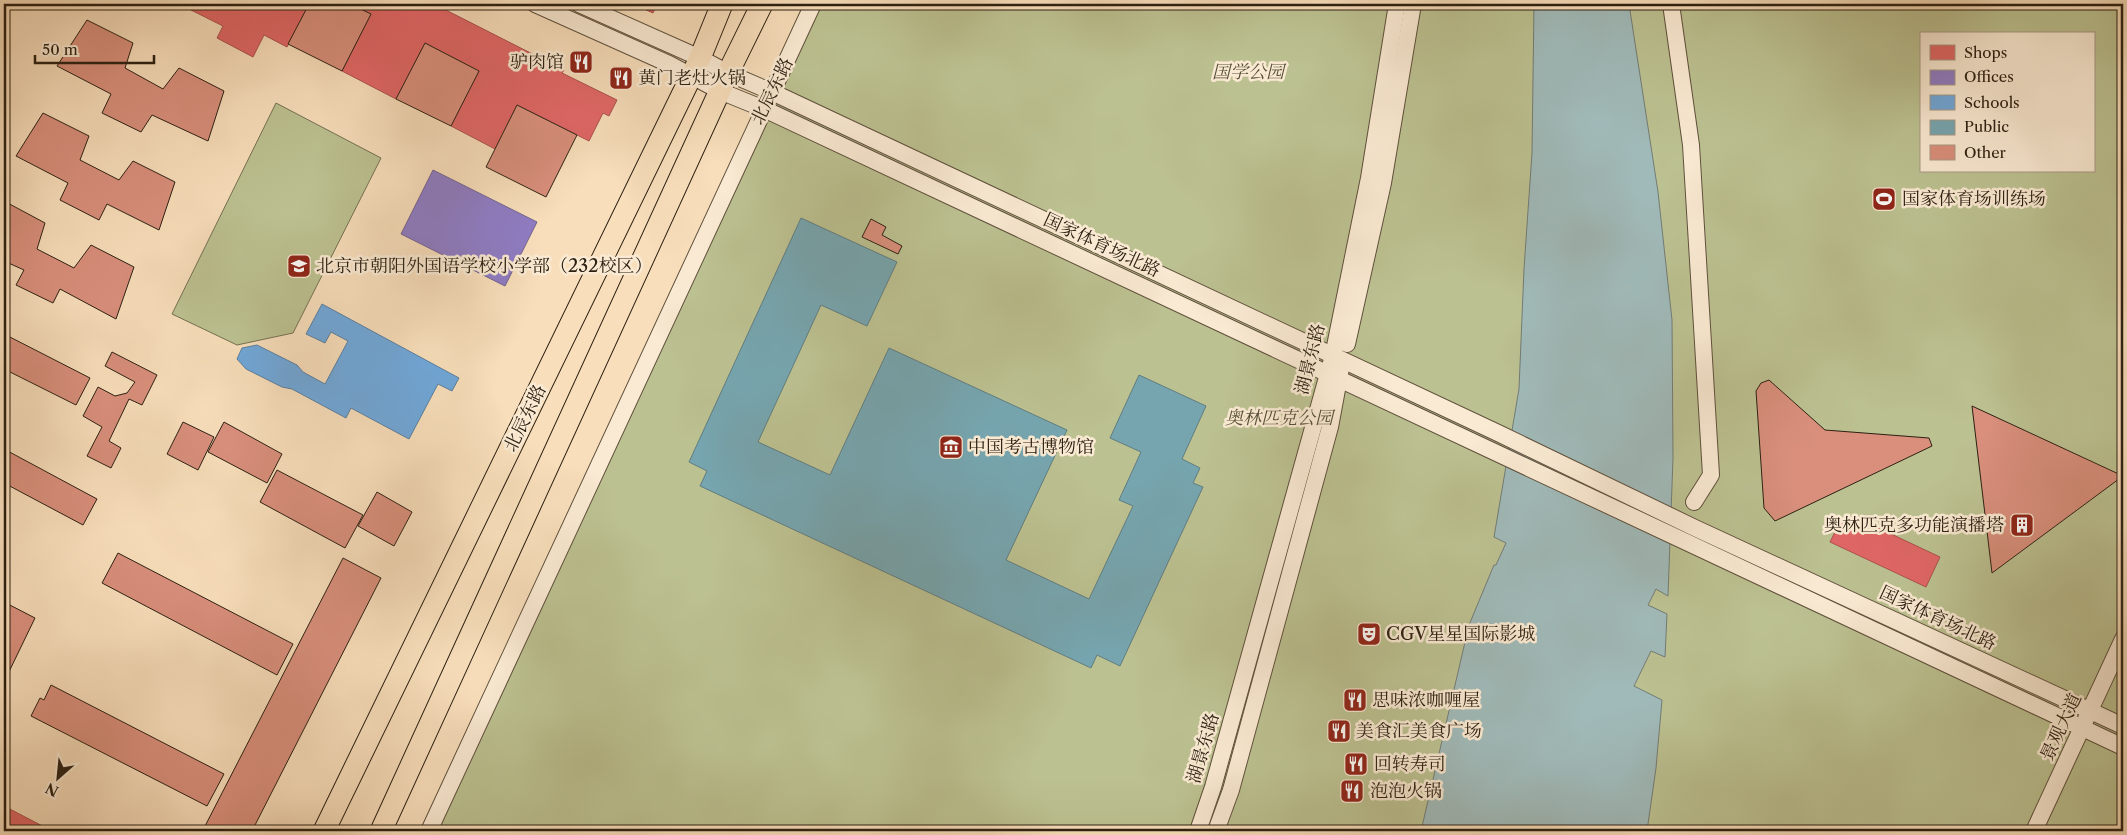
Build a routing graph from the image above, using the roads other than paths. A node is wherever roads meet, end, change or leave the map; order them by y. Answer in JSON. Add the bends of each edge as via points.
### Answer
{"nodes":[{"id":1,"x":535,"y":4,"type":"edge"},
{"id":2,"x":579,"y":4,"type":"edge"},
{"id":3,"x":722,"y":4,"type":"edge"},
{"id":4,"x":762,"y":4,"type":"edge"},
{"id":5,"x":813,"y":4,"type":"edge"},
{"id":6,"x":1397,"y":4,"type":"edge"},
{"id":7,"x":1413,"y":4,"type":"edge"},
{"id":8,"x":1670,"y":4,"type":"edge"},
{"id":9,"x":696,"y":67,"type":"junction"},
{"id":10,"x":724,"y":82,"type":"junction"},
{"id":11,"x":772,"y":92,"type":"junction"},
{"id":12,"x":764,"y":110,"type":"junction"},
{"id":13,"x":1338,"y":358,"type":"junction"},
{"id":14,"x":1334,"y":376,"type":"junction"},
{"id":15,"x":1694,"y":502,"type":"dead end"},
{"id":16,"x":2123,"y":639,"type":"edge"},
{"id":17,"x":2090,"y":711,"type":"junction"},
{"id":18,"x":2123,"y":726,"type":"edge"},
{"id":19,"x":2082,"y":728,"type":"junction"},
{"id":20,"x":2123,"y":747,"type":"edge"},
{"id":21,"x":324,"y":831,"type":"edge"},
{"id":22,"x":381,"y":831,"type":"edge"},
{"id":23,"x":429,"y":831,"type":"edge"},
{"id":24,"x":1198,"y":831,"type":"edge"},
{"id":25,"x":1216,"y":831,"type":"edge"},
{"id":26,"x":2034,"y":831,"type":"edge"}],
"edges":[{"from":1,"to":9,"type":"street"},
{"from":2,"to":9,"type":"street"},
{"from":3,"to":9,"type":"main road","name":"北辰东路"},
{"from":4,"to":10,"type":"main road"},
{"from":5,"to":11,"type":"street","name":"北辰东路"},
{"from":6,"to":13,"type":"street","name":"湖景东路"},
{"from":7,"to":13,"type":"street","name":"湖景东路","via":[[1383,182]]},
{"from":8,"to":15,"type":"street","via":[[1691,145],[1711,475]]},
{"from":9,"to":10,"type":"street","name":"国家体育场北路"},
{"from":9,"to":21,"type":"main road","name":"北辰东路"},
{"from":10,"to":11,"type":"street","name":"国家体育场北路"},
{"from":10,"to":12,"type":"street","name":"国家体育场北路"},
{"from":10,"to":22,"type":"main road"},
{"from":11,"to":12,"type":"street","name":"北辰东路"},
{"from":11,"to":13,"type":"street","name":"国家体育场北路"},
{"from":12,"to":14,"type":"street","name":"国家体育场北路"},
{"from":12,"to":23,"type":"street","name":"北辰东路"},
{"from":13,"to":14,"type":"street","name":"湖景东路"},
{"from":13,"to":17,"type":"street","name":"国家体育场北路"},
{"from":14,"to":19,"type":"street","name":"国家体育场北路"},
{"from":14,"to":24,"type":"street","name":"湖景东路"},
{"from":14,"to":25,"type":"street","name":"湖景东路","via":[[1335,404],[1231,790]]},
{"from":16,"to":17,"type":"street","name":"景观大道"},
{"from":17,"to":18,"type":"street","name":"国家体育场北路"},
{"from":17,"to":19,"type":"street","name":"景观大道"},
{"from":19,"to":20,"type":"street"},
{"from":19,"to":26,"type":"street","name":"景观大道"}]}
